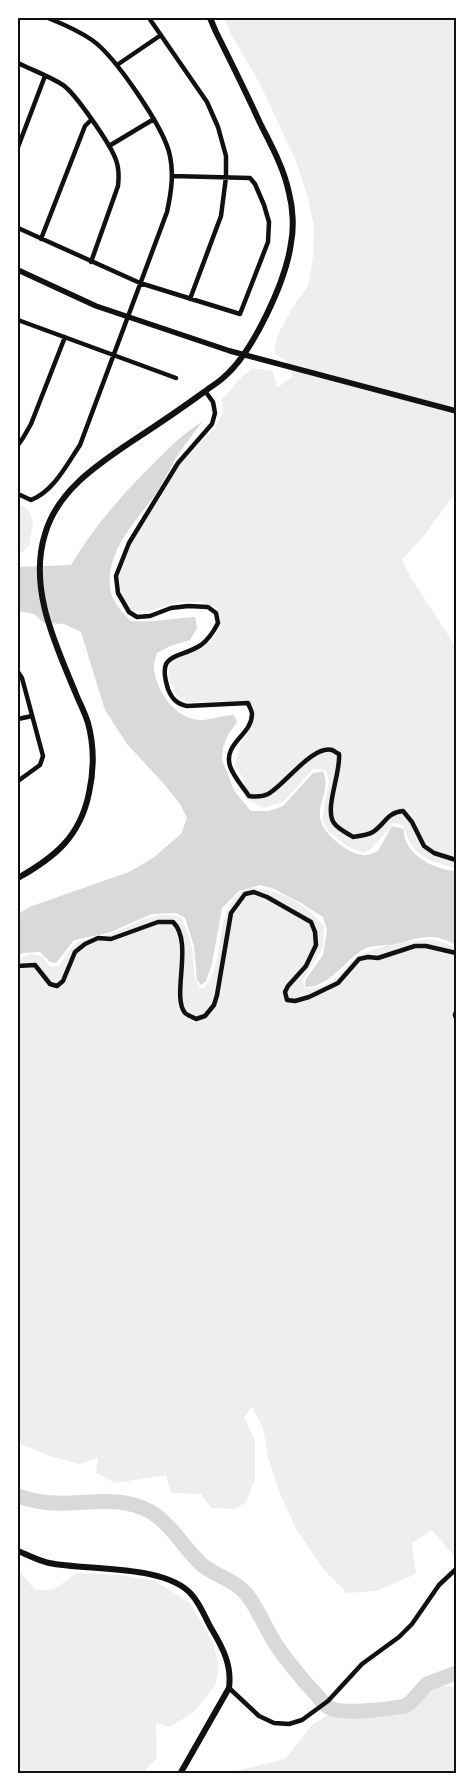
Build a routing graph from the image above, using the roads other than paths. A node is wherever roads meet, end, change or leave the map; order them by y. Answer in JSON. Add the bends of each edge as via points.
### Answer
{"nodes":[{"id":1,"x":48,"y":18,"type":"edge"},
{"id":2,"x":149,"y":18,"type":"edge"},
{"id":3,"x":210,"y":18,"type":"edge"},
{"id":4,"x":161,"y":36,"type":"junction"},
{"id":5,"x":18,"y":63,"type":"edge"},
{"id":6,"x":117,"y":65,"type":"junction"},
{"id":7,"x":45,"y":76,"type":"junction"},
{"id":8,"x":154,"y":119,"type":"junction"},
{"id":9,"x":91,"y":120,"type":"junction"},
{"id":10,"x":109,"y":146,"type":"junction"},
{"id":11,"x":18,"y":147,"type":"edge"},
{"id":12,"x":172,"y":176,"type":"junction"},
{"id":13,"x":226,"y":177,"type":"junction"},
{"id":14,"x":18,"y":228,"type":"edge"},
{"id":15,"x":41,"y":239,"type":"junction"},
{"id":16,"x":91,"y":262,"type":"junction"},
{"id":17,"x":18,"y":270,"type":"edge"},
{"id":18,"x":140,"y":282,"type":"junction"},
{"id":19,"x":190,"y":299,"type":"junction"},
{"id":20,"x":128,"y":316,"type":"junction"},
{"id":21,"x":18,"y":320,"type":"edge"},
{"id":22,"x":65,"y":337,"type":"junction"},
{"id":23,"x":114,"y":354,"type":"junction"},
{"id":24,"x":244,"y":355,"type":"junction"},
{"id":25,"x":176,"y":378,"type":"dead end"},
{"id":26,"x":205,"y":391,"type":"junction"},
{"id":27,"x":456,"y":411,"type":"edge"},
{"id":28,"x":18,"y":445,"type":"edge"},
{"id":29,"x":18,"y":494,"type":"edge"},
{"id":30,"x":18,"y":672,"type":"edge"},
{"id":31,"x":32,"y":716,"type":"junction"},
{"id":32,"x":18,"y":719,"type":"edge"},
{"id":33,"x":18,"y":781,"type":"edge"},
{"id":34,"x":456,"y":860,"type":"edge"},
{"id":35,"x":18,"y":878,"type":"edge"},
{"id":36,"x":456,"y":953,"type":"edge"},
{"id":37,"x":18,"y":966,"type":"edge"},
{"id":38,"x":456,"y":1012,"type":"edge"},
{"id":39,"x":456,"y":1018,"type":"edge"},
{"id":40,"x":18,"y":1550,"type":"edge"},
{"id":41,"x":456,"y":1570,"type":"edge"},
{"id":42,"x":229,"y":1688,"type":"junction"},
{"id":43,"x":180,"y":1774,"type":"edge"}],
"edges":[{"from":1,"to":6,"type":"street","via":[[92,40]]},
{"from":2,"to":4,"type":"street"},
{"from":3,"to":24,"type":"main road","via":[[278,160],[289,193],[292,215],[292,242],[283,275]]},
{"from":4,"to":6,"type":"street"},
{"from":4,"to":13,"type":"street","via":[[208,102],[226,156]]},
{"from":5,"to":7,"type":"street"},
{"from":6,"to":8,"type":"street"},
{"from":7,"to":9,"type":"street","via":[[75,95]]},
{"from":7,"to":11,"type":"street"},
{"from":8,"to":10,"type":"street"},
{"from":8,"to":12,"type":"street","via":[[164,136]]},
{"from":9,"to":10,"type":"street"},
{"from":9,"to":15,"type":"street","via":[[85,126]]},
{"from":10,"to":16,"type":"street","via":[[116,159],[118,186]]},
{"from":12,"to":13,"type":"street"},
{"from":12,"to":18,"type":"street","via":[[167,212]]},
{"from":13,"to":19,"type":"street","via":[[221,216]]},
{"from":13,"to":19,"type":"street","via":[[250,178],[255,184],[269,222],[268,242],[240,314]]},
{"from":14,"to":15,"type":"street"},
{"from":15,"to":16,"type":"street"},
{"from":16,"to":18,"type":"street"},
{"from":17,"to":20,"type":"street","via":[[96,306]]},
{"from":18,"to":19,"type":"street"},
{"from":18,"to":20,"type":"street"},
{"from":20,"to":23,"type":"street"},
{"from":20,"to":24,"type":"street"},
{"from":21,"to":22,"type":"street"},
{"from":22,"to":23,"type":"street"},
{"from":22,"to":28,"type":"street","via":[[31,424]]},
{"from":23,"to":25,"type":"street"},
{"from":23,"to":29,"type":"street","via":[[80,445],[40,496],[31,500]]},
{"from":24,"to":26,"type":"main road","via":[[224,378]]},
{"from":24,"to":27,"type":"street"},
{"from":26,"to":34,"type":"street","via":[[213,402],[212,424],[178,463],[128,543],[116,576],[118,593],[128,612],[137,617],[188,606],[208,607],[216,613],[218,623],[211,636],[202,644],[170,658],[165,666],[164,676],[171,696],[178,704],[188,706],[248,703],[252,714],[249,726],[229,756],[230,767],[249,796],[269,794],[311,757],[332,750],[339,754],[340,764],[330,816],[335,825],[353,837],[362,836],[373,832],[393,812],[403,811],[424,846],[434,854]]},
{"from":26,"to":35,"type":"main road","via":[[92,468],[67,493],[49,520],[40,560],[40,587],[50,629],[88,723],[93,777],[80,823],[65,845]]},
{"from":30,"to":31,"type":"street"},
{"from":31,"to":32,"type":"street"},
{"from":31,"to":33,"type":"street","via":[[42,756],[40,765]]},
{"from":36,"to":37,"type":"street","via":[[415,946],[378,958],[359,959],[338,983],[309,998],[287,1000],[285,992],[288,986],[306,966],[316,945],[315,932],[311,922],[254,892],[245,894],[231,913],[217,994],[205,1016],[190,1016],[181,1002],[182,939],[173,922],[158,922],[111,939],[98,938],[85,944],[75,952],[63,981],[57,986],[50,984],[35,965]]},
{"from":38,"to":39,"type":"street"},
{"from":40,"to":42,"type":"main road","via":[[47,1563],[146,1573],[180,1586],[192,1594],[218,1639],[230,1674]]},
{"from":41,"to":42,"type":"street","via":[[439,1585],[399,1637],[362,1664],[328,1701],[302,1720],[289,1724],[274,1723],[259,1716]]},
{"from":42,"to":43,"type":"main road"}]}
